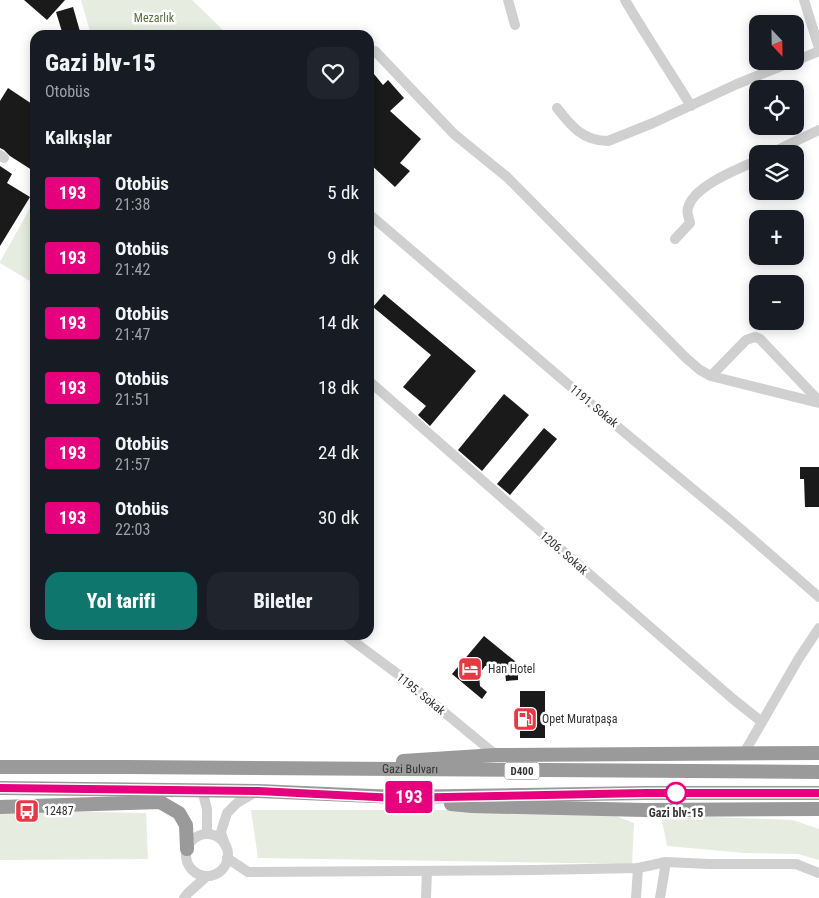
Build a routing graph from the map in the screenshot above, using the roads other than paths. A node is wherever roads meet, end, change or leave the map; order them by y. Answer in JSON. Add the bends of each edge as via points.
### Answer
{"nodes":[{"id":1,"x":508,"y":0,"type":"edge"},
{"id":2,"x":625,"y":0,"type":"edge"},
{"id":3,"x":804,"y":0,"type":"edge"},
{"id":4,"x":515,"y":25,"type":"dead end"},
{"id":5,"x":819,"y":50,"type":"edge"},
{"id":6,"x":375,"y":51,"type":"dead end"},
{"id":7,"x":804,"y":57,"type":"edge"},
{"id":8,"x":772,"y":70,"type":"edge"},
{"id":9,"x":690,"y":106,"type":"junction"},
{"id":10,"x":558,"y":108,"type":"dead end"},
{"id":11,"x":819,"y":130,"type":"edge"},
{"id":12,"x":788,"y":145,"type":"edge"},
{"id":13,"x":749,"y":164,"type":"edge"},
{"id":14,"x":374,"y":218,"type":"edge"},
{"id":15,"x":675,"y":239,"type":"dead end"},
{"id":16,"x":711,"y":376,"type":"junction"},
{"id":17,"x":374,"y":385,"type":"edge"},
{"id":18,"x":819,"y":402,"type":"edge"},
{"id":19,"x":819,"y":597,"type":"edge"},
{"id":20,"x":819,"y":628,"type":"edge"},
{"id":21,"x":352,"y":640,"type":"edge"},
{"id":22,"x":762,"y":722,"type":"junction"},
{"id":23,"x":790,"y":753,"type":"junction"},
{"id":24,"x":819,"y":753,"type":"edge"},
{"id":25,"x":744,"y":754,"type":"junction"},
{"id":26,"x":496,"y":755,"type":"junction"},
{"id":27,"x":0,"y":767,"type":"edge"},
{"id":28,"x":298,"y":768,"type":"junction"},
{"id":29,"x":819,"y":770,"type":"edge"},
{"id":30,"x":0,"y":788,"type":"edge"},
{"id":31,"x":202,"y":790,"type":"junction"},
{"id":32,"x":258,"y":791,"type":"junction"},
{"id":33,"x":819,"y":795,"type":"edge"},
{"id":34,"x":396,"y":798,"type":"junction"},
{"id":35,"x":0,"y":807,"type":"edge"},
{"id":36,"x":783,"y":809,"type":"junction"},
{"id":37,"x":819,"y":809,"type":"edge"},
{"id":38,"x":207,"y":834,"type":"junction"},
{"id":39,"x":225,"y":844,"type":"junction"},
{"id":40,"x":187,"y":855,"type":"junction"},
{"id":41,"x":227,"y":858,"type":"junction"},
{"id":42,"x":666,"y":862,"type":"junction"},
{"id":43,"x":638,"y":868,"type":"junction"},
{"id":44,"x":427,"y":871,"type":"junction"},
{"id":45,"x":819,"y":873,"type":"edge"},
{"id":46,"x":207,"y":876,"type":"junction"},
{"id":47,"x":186,"y":895,"type":"edge"},
{"id":48,"x":426,"y":898,"type":"edge"},
{"id":49,"x":636,"y":898,"type":"edge"},
{"id":50,"x":660,"y":898,"type":"edge"}],
"edges":[{"from":1,"to":4,"type":"street"},
{"from":2,"to":9,"type":"street"},
{"from":3,"to":5,"type":"street"},
{"from":5,"to":7,"type":"street"},
{"from":6,"to":16,"type":"street","via":[[454,134],[507,177],[686,358]]},
{"from":8,"to":9,"type":"street"},
{"from":9,"to":10,"type":"street","via":[[608,141],[577,131]]},
{"from":11,"to":12,"type":"street"},
{"from":13,"to":15,"type":"street","via":[[712,182],[692,197],[687,210],[690,223]]},
{"from":14,"to":19,"type":"street","name":"1191. Sokak"},
{"from":16,"to":18,"type":"street"},
{"from":16,"to":18,"type":"street","via":[[746,340],[755,336]]},
{"from":17,"to":22,"type":"street","name":"1206. Sokak"},
{"from":20,"to":22,"type":"street"},
{"from":21,"to":26,"type":"street","name":"1195. Sokak"},
{"from":22,"to":25,"type":"street"},
{"from":23,"to":24,"type":"highway"},
{"from":23,"to":25,"type":"highway"},
{"from":23,"to":29,"type":"highway","via":[[810,760]]},
{"from":25,"to":26,"type":"highway"},
{"from":26,"to":28,"type":"highway"},
{"from":27,"to":28,"type":"highway","name":"Gazi Bulvarı","number":"D400"},
{"from":28,"to":29,"type":"highway","name":"Gazi Bulvarı","number":"D400","via":[[747,773]]},
{"from":30,"to":31,"type":"highway","number":"D400"},
{"from":31,"to":32,"type":"highway","number":"D400"},
{"from":31,"to":38,"type":"street","via":[[207,810]]},
{"from":32,"to":34,"type":"highway","number":"D400"},
{"from":32,"to":39,"type":"street","via":[[227,813],[221,832]]},
{"from":33,"to":34,"type":"highway","number":"D400","via":[[747,793]]},
{"from":33,"to":36,"type":"highway","via":[[806,803]]},
{"from":34,"to":36,"type":"highway","via":[[472,806]]},
{"from":35,"to":40,"type":"highway","via":[[160,802],[178,813],[186,825]]},
{"from":36,"to":37,"type":"highway"},
{"from":38,"to":39,"type":"street"},
{"from":38,"to":40,"type":"street","via":[[194,838]]},
{"from":39,"to":41,"type":"street"},
{"from":40,"to":46,"type":"street","via":[[194,872]]},
{"from":40,"to":47,"type":"street","via":[[191,880]]},
{"from":41,"to":44,"type":"street","via":[[248,872]]},
{"from":41,"to":46,"type":"street","via":[[220,871]]},
{"from":42,"to":43,"type":"street"},
{"from":42,"to":45,"type":"street","via":[[796,864]]},
{"from":42,"to":50,"type":"street"},
{"from":43,"to":44,"type":"street"},
{"from":43,"to":49,"type":"street"},
{"from":44,"to":48,"type":"street"},
{"from":46,"to":47,"type":"street"}]}
